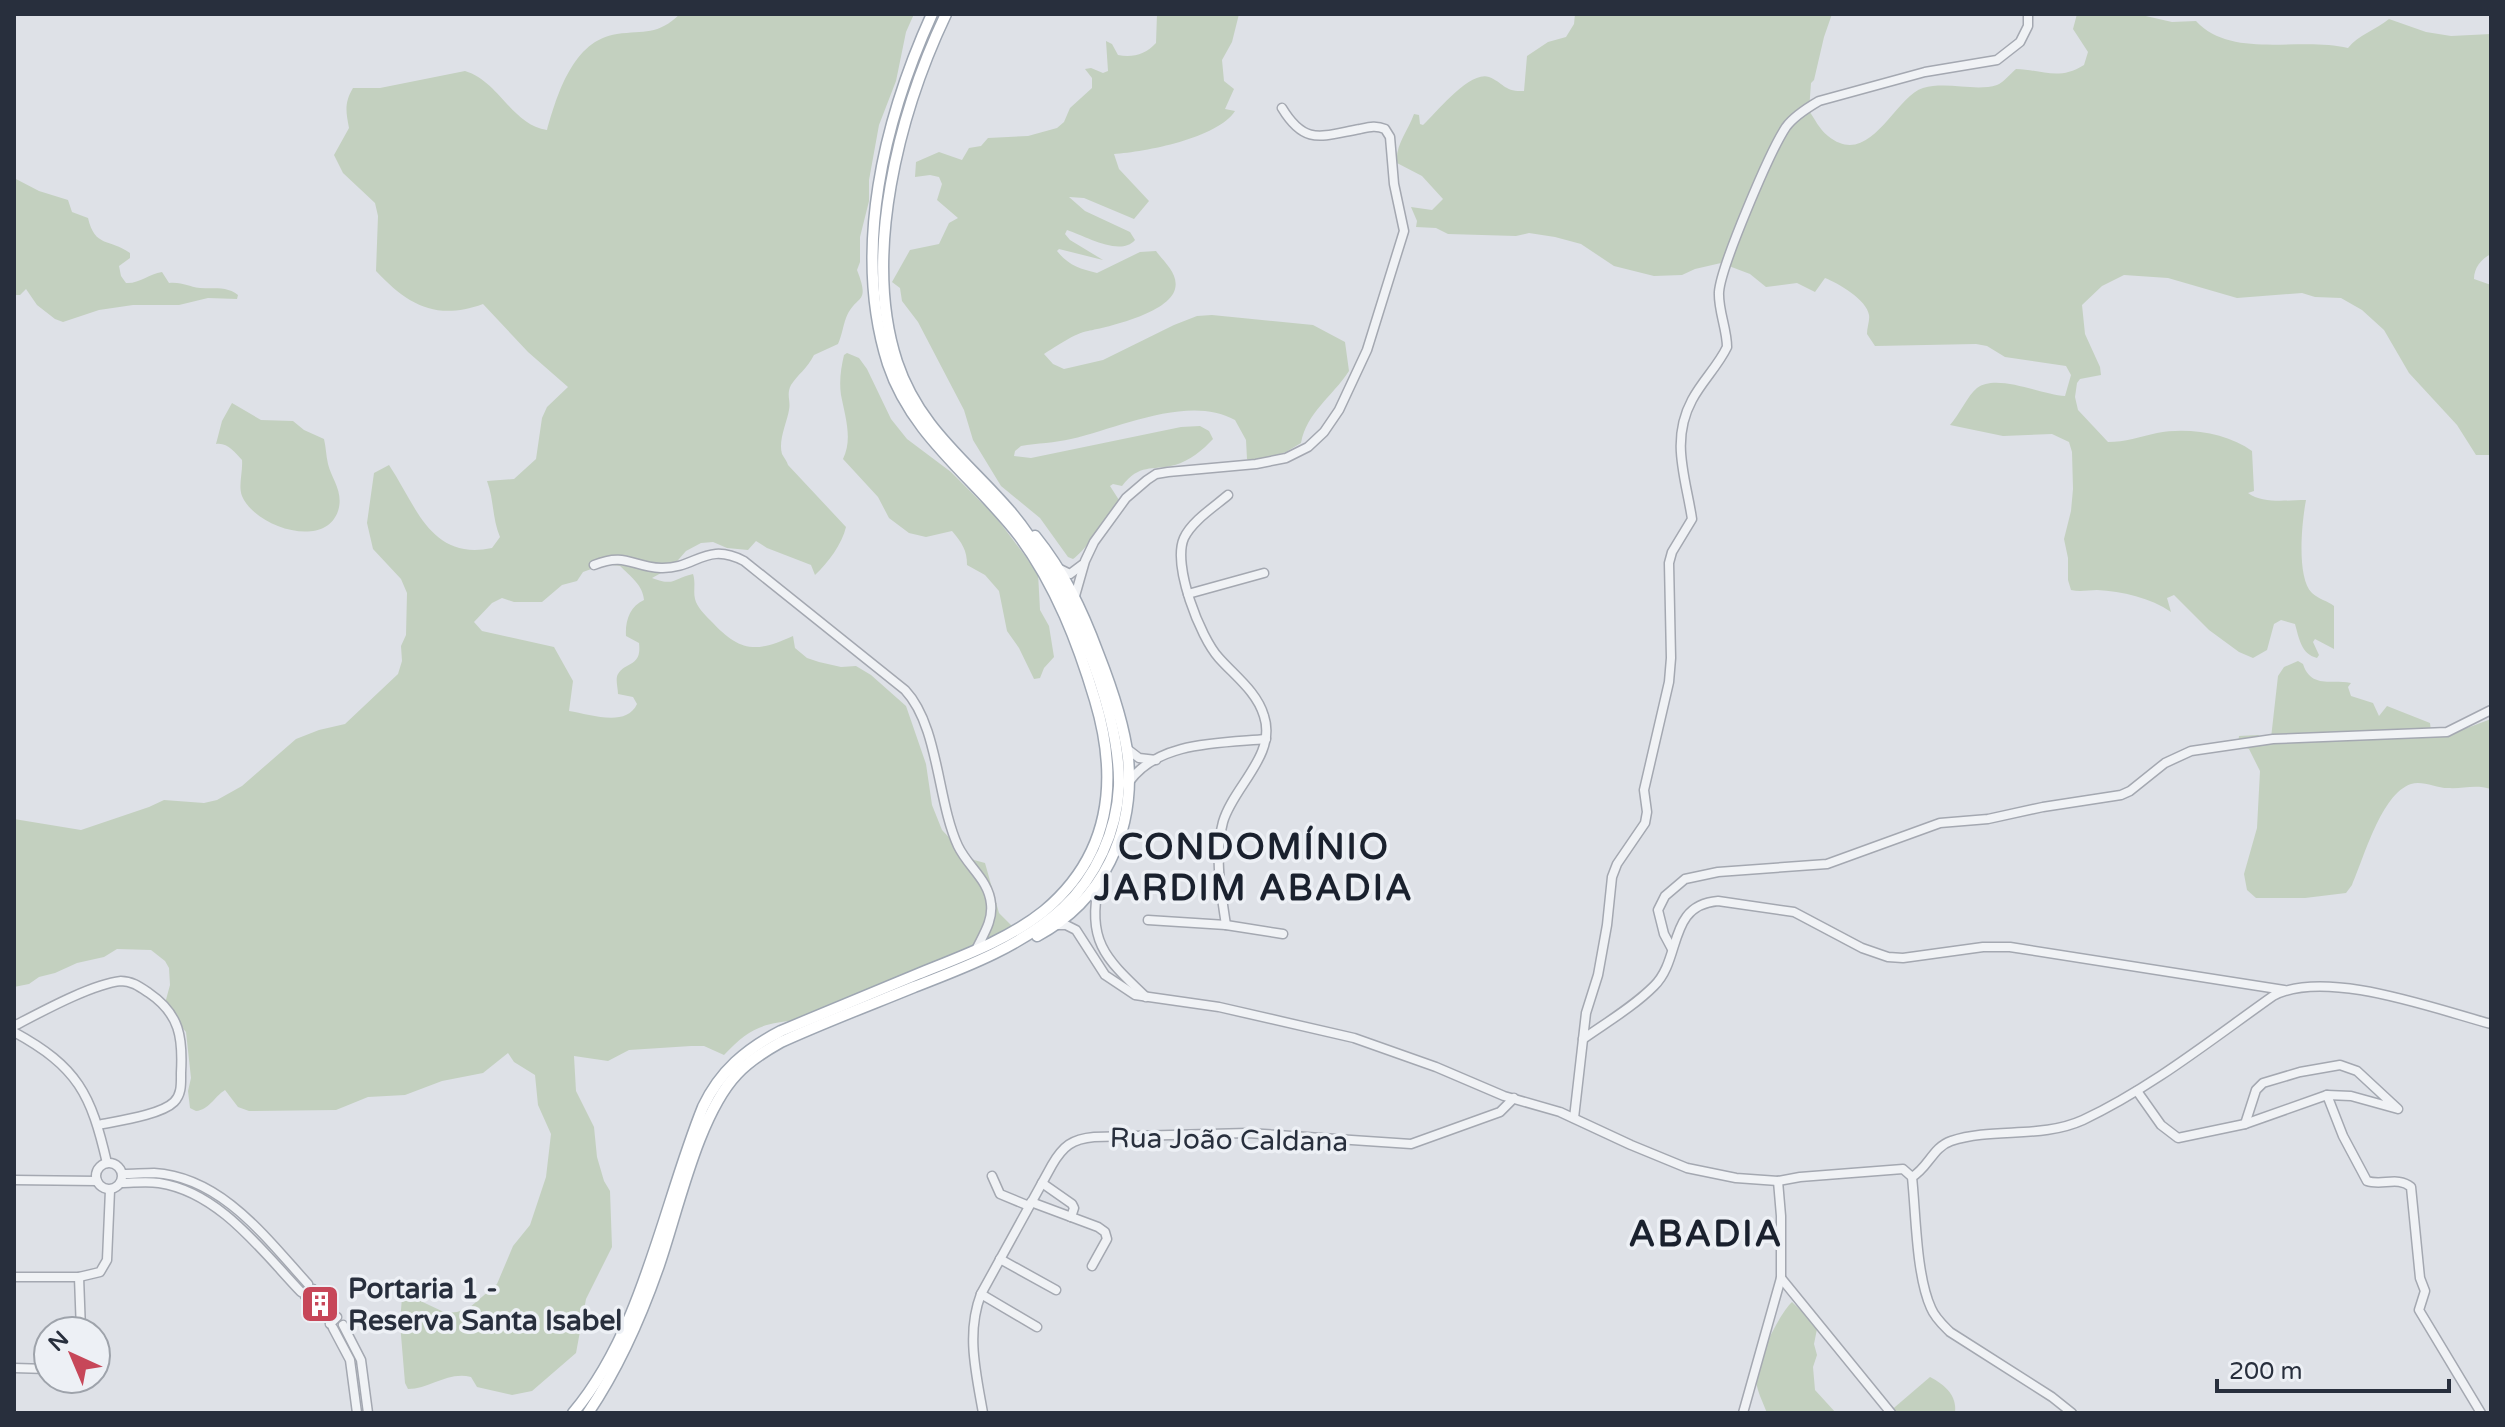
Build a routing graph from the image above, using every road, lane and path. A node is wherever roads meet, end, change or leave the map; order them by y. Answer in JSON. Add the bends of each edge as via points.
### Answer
{"nodes":[{"id":1,"x":932,"y":14,"type":"edge"},
{"id":2,"x":946,"y":14,"type":"edge"},
{"id":3,"x":2028,"y":14,"type":"edge"},
{"id":4,"x":1282,"y":108,"type":"dead end"},
{"id":5,"x":1228,"y":495,"type":"dead end"},
{"id":6,"x":1011,"y":512,"type":"junction"},
{"id":7,"x":1085,"y":561,"type":"junction"},
{"id":8,"x":594,"y":565,"type":"dead end"},
{"id":9,"x":1060,"y":569,"type":"junction"},
{"id":10,"x":1264,"y":573,"type":"dead end"},
{"id":11,"x":1188,"y":594,"type":"junction"},
{"id":12,"x":1075,"y":596,"type":"junction"},
{"id":13,"x":2491,"y":710,"type":"edge"},
{"id":14,"x":1266,"y":739,"type":"junction"},
{"id":15,"x":1126,"y":748,"type":"junction"},
{"id":16,"x":1157,"y":760,"type":"junction"},
{"id":17,"x":1129,"y":783,"type":"junction"},
{"id":18,"x":1099,"y":881,"type":"junction"},
{"id":19,"x":1148,"y":920,"type":"dead end"},
{"id":20,"x":1056,"y":925,"type":"junction"},
{"id":21,"x":1226,"y":925,"type":"junction"},
{"id":22,"x":1283,"y":934,"type":"dead end"},
{"id":23,"x":1672,"y":949,"type":"junction"},
{"id":24,"x":976,"y":950,"type":"junction"},
{"id":25,"x":2284,"y":990,"type":"junction"},
{"id":26,"x":1146,"y":997,"type":"junction"},
{"id":27,"x":869,"y":1006,"type":"junction"},
{"id":28,"x":2491,"y":1024,"type":"edge"},
{"id":29,"x":14,"y":1029,"type":"edge"},
{"id":30,"x":1583,"y":1039,"type":"junction"},
{"id":31,"x":2137,"y":1091,"type":"junction"},
{"id":32,"x":2327,"y":1095,"type":"junction"},
{"id":33,"x":1509,"y":1097,"type":"junction"},
{"id":34,"x":1574,"y":1118,"type":"junction"},
{"id":35,"x":2245,"y":1124,"type":"junction"},
{"id":36,"x":98,"y":1125,"type":"junction"},
{"id":37,"x":107,"y":1163,"type":"junction"},
{"id":38,"x":992,"y":1176,"type":"dead end"},
{"id":39,"x":1912,"y":1177,"type":"junction"},
{"id":40,"x":122,"y":1179,"type":"junction"},
{"id":41,"x":14,"y":1180,"type":"edge"},
{"id":42,"x":97,"y":1181,"type":"junction"},
{"id":43,"x":1778,"y":1181,"type":"junction"},
{"id":44,"x":1042,"y":1183,"type":"junction"},
{"id":45,"x":110,"y":1190,"type":"junction"},
{"id":46,"x":1030,"y":1204,"type":"junction"},
{"id":47,"x":1071,"y":1217,"type":"junction"},
{"id":48,"x":1000,"y":1259,"type":"junction"},
{"id":49,"x":1092,"y":1266,"type":"dead end"},
{"id":50,"x":14,"y":1277,"type":"edge"},
{"id":51,"x":79,"y":1277,"type":"junction"},
{"id":52,"x":1781,"y":1278,"type":"junction"},
{"id":53,"x":307,"y":1290,"type":"tunnel mouth"},
{"id":54,"x":1056,"y":1290,"type":"dead end"},
{"id":55,"x":981,"y":1294,"type":"junction"},
{"id":56,"x":1799,"y":1300,"type":"junction"},
{"id":57,"x":1775,"y":1305,"type":"junction"},
{"id":58,"x":80,"y":1315,"type":"edge"},
{"id":59,"x":1037,"y":1327,"type":"dead end"},
{"id":60,"x":357,"y":1413,"type":"edge"},
{"id":61,"x":368,"y":1413,"type":"edge"},
{"id":62,"x":573,"y":1413,"type":"edge"},
{"id":63,"x":588,"y":1413,"type":"edge"},
{"id":64,"x":983,"y":1413,"type":"edge"},
{"id":65,"x":1743,"y":1413,"type":"edge"},
{"id":66,"x":1891,"y":1413,"type":"edge"},
{"id":67,"x":2072,"y":1413,"type":"edge"},
{"id":68,"x":2481,"y":1413,"type":"edge"}],
"edges":[{"from":1,"to":24,"type":"main road","via":[[901,92],[878,195],[872,279],[880,334],[893,377],[917,421],[1023,541],[1061,607],[1102,723],[1109,768],[1100,830],[1073,882],[1043,912]]},
{"from":2,"to":6,"type":"main road","via":[[914,88],[899,145],[884,260],[887,320],[902,374],[920,410]]},
{"from":3,"to":30,"type":"street","via":[[2020,42],[1997,60],[1925,72],[1805,109],[1779,138],[1756,190],[1721,278],[1727,347],[1690,402],[1681,437],[1692,519],[1669,563],[1669,682],[1644,790],[1645,823],[1612,877]]},
{"from":4,"to":7,"type":"street","via":[[1297,129],[1310,136],[1376,126],[1390,137],[1404,231],[1367,350],[1339,410],[1308,447],[1256,464],[1156,474],[1126,498]]},
{"from":5,"to":11,"type":"street","via":[[1185,535]]},
{"from":6,"to":9,"type":"main road"},
{"from":6,"to":27,"type":"main road","via":[[1062,594],[1097,676],[1118,768],[1110,831],[1085,883],[1038,928],[960,969]]},
{"from":7,"to":9,"type":"street","via":[[1070,574]]},
{"from":7,"to":12,"type":"street"},
{"from":8,"to":24,"type":"street","via":[[624,559],[673,568],[714,553],[733,555],[905,690],[921,716],[958,846],[989,895],[991,916]]},
{"from":9,"to":12,"type":"main road"},
{"from":10,"to":11,"type":"street"},
{"from":11,"to":14,"type":"street","via":[[1214,652],[1259,703]]},
{"from":12,"to":15,"type":"main road","via":[[1106,674]]},
{"from":13,"to":23,"type":"street","via":[[2447,732],[2273,739],[2191,751],[2113,797],[1940,823],[1827,864],[1685,879],[1658,910]]},
{"from":14,"to":16,"type":"street","via":[[1191,746]]},
{"from":14,"to":21,"type":"street","via":[[1223,821],[1218,870]]},
{"from":15,"to":16,"type":"street","via":[[1139,758]]},
{"from":15,"to":17,"type":"main road"},
{"from":16,"to":17,"type":"street"},
{"from":17,"to":18,"type":"main road","via":[[1116,847]]},
{"from":18,"to":20,"type":"main road"},
{"from":18,"to":26,"type":"street","via":[[1096,924],[1102,951]]},
{"from":19,"to":21,"type":"street"},
{"from":20,"to":26,"type":"street","via":[[1076,930],[1097,965],[1117,985]]},
{"from":20,"to":27,"type":"main road","via":[[963,971]]},
{"from":21,"to":22,"type":"street"},
{"from":23,"to":25,"type":"street","via":[[1688,915],[1718,901],[1794,912],[1888,957],[2010,947]]},
{"from":23,"to":30,"type":"street","via":[[1670,964],[1656,985]]},
{"from":24,"to":62,"type":"main road","via":[[781,1031],[732,1064],[699,1116],[620,1334]]},
{"from":25,"to":28,"type":"street","via":[[2310,985],[2349,988]]},
{"from":25,"to":31,"type":"street"},
{"from":26,"to":33,"type":"street","via":[[1219,1007],[1354,1038]]},
{"from":27,"to":63,"type":"main road","via":[[769,1048],[726,1088],[706,1127],[633,1333]]},
{"from":29,"to":36,"type":"street","via":[[61,1063],[85,1092]]},
{"from":29,"to":36,"type":"street","via":[[62,1001],[122,981],[136,984],[171,1012],[182,1058],[176,1100],[162,1109]]},
{"from":30,"to":34,"type":"street"},
{"from":31,"to":35,"type":"street","via":[[2161,1125],[2178,1138]]},
{"from":31,"to":39,"type":"street","via":[[2056,1129],[1949,1142]]},
{"from":32,"to":35,"type":"street"},
{"from":32,"to":35,"type":"street","via":[[2398,1109],[2357,1071],[2340,1065],[2263,1083]]},
{"from":32,"to":68,"type":"street","via":[[2367,1181],[2401,1181],[2411,1187],[2425,1291],[2419,1310]]},
{"from":33,"to":34,"type":"street"},
{"from":33,"to":44,"type":"street","name":"Rua João Caldana","via":[[1507,1107],[1411,1144],[1248,1133],[1082,1138],[1060,1150]]},
{"from":34,"to":43,"type":"street","via":[[1687,1168]]},
{"from":36,"to":37,"type":"street"},
{"from":37,"to":40,"type":"street","via":[[119,1166]]},
{"from":37,"to":42,"type":"street","via":[[99,1168]]},
{"from":38,"to":46,"type":"street","via":[[1000,1194]]},
{"from":39,"to":43,"type":"street","via":[[1894,1169]]},
{"from":39,"to":67,"type":"street","via":[[1923,1279],[1938,1320]]},
{"from":40,"to":45,"type":"street"},
{"from":40,"to":53,"type":"street","via":[[162,1183],[198,1196]]},
{"from":41,"to":42,"type":"street"},
{"from":42,"to":45,"type":"street"},
{"from":43,"to":52,"type":"street"},
{"from":44,"to":46,"type":"street","name":"Rua João Caldana"},
{"from":44,"to":47,"type":"street","via":[[1072,1204]]},
{"from":45,"to":51,"type":"street","via":[[106,1266]]},
{"from":46,"to":47,"type":"street"},
{"from":46,"to":48,"type":"street","name":"Rua João Caldana"},
{"from":47,"to":49,"type":"street","via":[[1107,1235]]},
{"from":48,"to":54,"type":"street"},
{"from":48,"to":55,"type":"street","name":"Rua João Caldana"},
{"from":50,"to":51,"type":"street"},
{"from":51,"to":58,"type":"street"},
{"from":52,"to":56,"type":"street"},
{"from":52,"to":57,"type":"street"},
{"from":55,"to":59,"type":"street"},
{"from":55,"to":64,"type":"street","name":"Rua João Caldana","via":[[974,1311],[973,1348]]},
{"from":56,"to":57,"type":"street"},
{"from":56,"to":66,"type":"street"},
{"from":57,"to":65,"type":"street"},
{"from":60,"to":61,"type":"street","via":[[350,1360],[336,1323],[361,1360]]}]}
